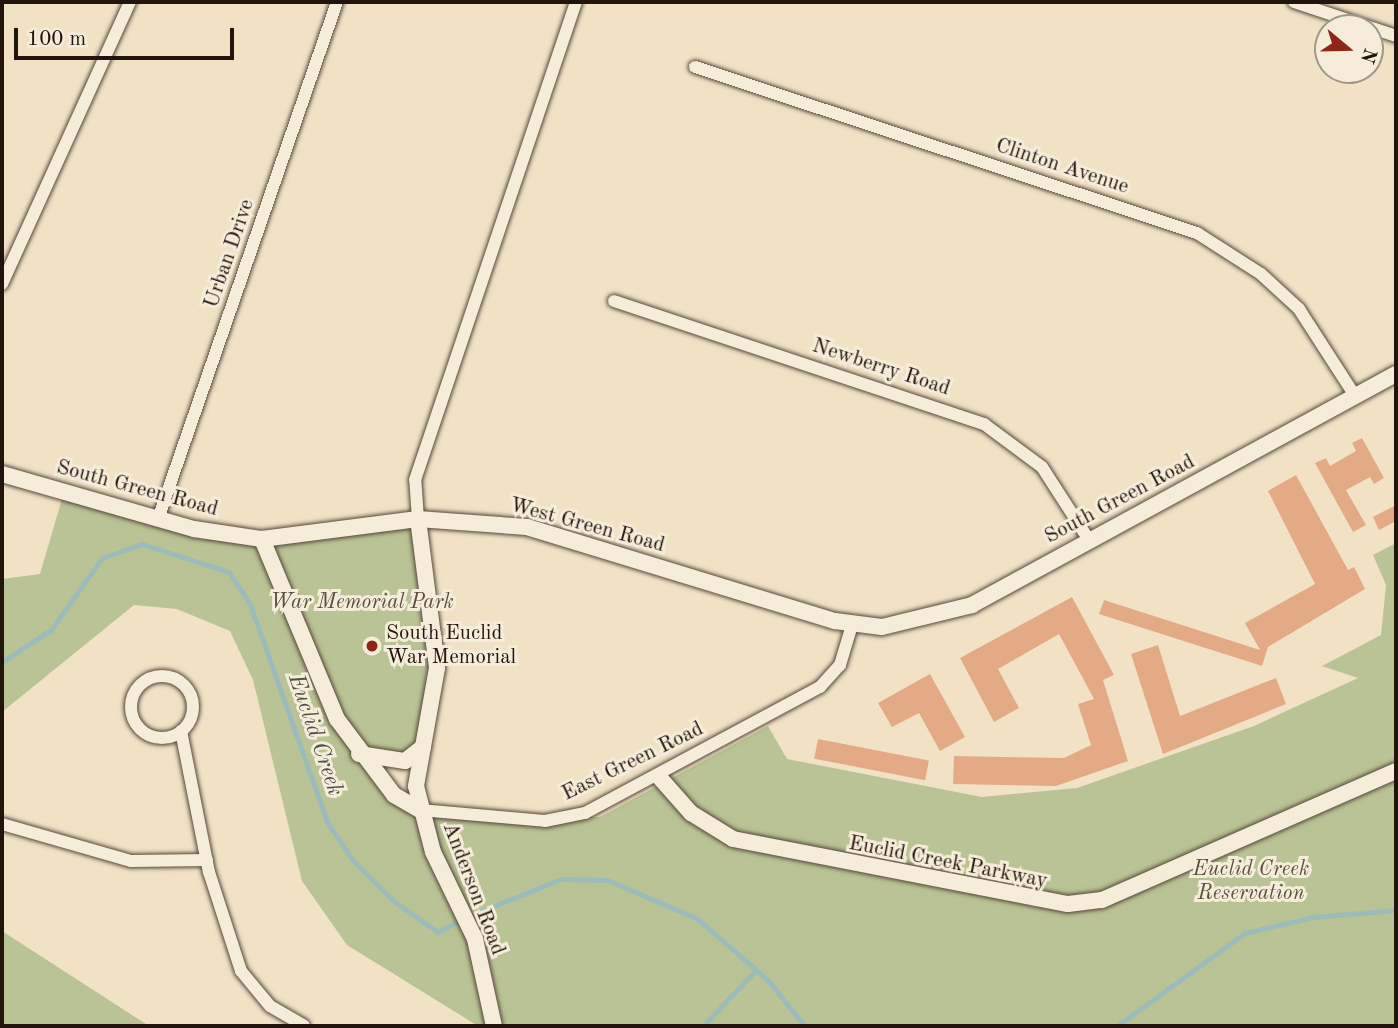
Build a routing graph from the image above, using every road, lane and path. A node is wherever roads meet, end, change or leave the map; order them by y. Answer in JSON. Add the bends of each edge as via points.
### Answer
{"nodes":[{"id":1,"x":130,"y":2,"type":"edge"},
{"id":2,"x":337,"y":2,"type":"edge"},
{"id":3,"x":576,"y":2,"type":"edge"},
{"id":4,"x":1294,"y":2,"type":"edge"},
{"id":5,"x":1396,"y":36,"type":"edge"},
{"id":6,"x":695,"y":67,"type":"dead end"},
{"id":7,"x":2,"y":284,"type":"edge"},
{"id":8,"x":614,"y":301,"type":"dead end"},
{"id":9,"x":1396,"y":374,"type":"edge"},
{"id":10,"x":1355,"y":396,"type":"junction"},
{"id":11,"x":2,"y":474,"type":"edge"},
{"id":12,"x":158,"y":519,"type":"junction"},
{"id":13,"x":418,"y":519,"type":"junction"},
{"id":14,"x":262,"y":539,"type":"junction"},
{"id":15,"x":1089,"y":540,"type":"junction"},
{"id":16,"x":852,"y":625,"type":"junction"},
{"id":17,"x":181,"y":731,"type":"junction"},
{"id":18,"x":423,"y":747,"type":"junction"},
{"id":19,"x":359,"y":754,"type":"junction"},
{"id":20,"x":1396,"y":771,"type":"edge"},
{"id":21,"x":660,"y":778,"type":"junction"},
{"id":22,"x":420,"y":810,"type":"junction"},
{"id":23,"x":2,"y":824,"type":"edge"},
{"id":24,"x":206,"y":860,"type":"junction"},
{"id":25,"x":304,"y":1026,"type":"edge"},
{"id":26,"x":494,"y":1026,"type":"edge"}],
"edges":[{"from":1,"to":7,"type":"street"},
{"from":2,"to":12,"type":"street","name":"Urban Drive"},
{"from":3,"to":13,"type":"street","via":[[415,480]]},
{"from":4,"to":5,"type":"street"},
{"from":6,"to":10,"type":"street","name":"Clinton Avenue","via":[[1197,233],[1261,274],[1299,309]]},
{"from":8,"to":15,"type":"street","name":"Newberry Road","via":[[984,424],[1042,467]]},
{"from":9,"to":10,"type":"street","name":"South Green Road"},
{"from":10,"to":15,"type":"street","name":"South Green Road"},
{"from":11,"to":12,"type":"street","name":"South Green Road"},
{"from":12,"to":14,"type":"street","name":"South Green Road"},
{"from":13,"to":14,"type":"street","name":"West Green Road"},
{"from":13,"to":16,"type":"street","name":"West Green Road","via":[[527,527]]},
{"from":13,"to":18,"type":"street","name":"Anderson Road","via":[[437,638]]},
{"from":14,"to":19,"type":"street","via":[[314,668]]},
{"from":15,"to":16,"type":"street","name":"South Green Road","via":[[951,614],[906,625]]},
{"from":16,"to":21,"type":"street","name":"East Green Road","via":[[829,680]]},
{"from":17,"to":17,"type":"street","via":[[193,708],[187,689],[165,676],[146,681],[133,697],[137,725],[162,738]]},
{"from":17,"to":24,"type":"street"},
{"from":18,"to":19,"type":"street","via":[[405,761]]},
{"from":18,"to":22,"type":"street","name":"Anderson Road","via":[[417,774]]},
{"from":19,"to":22,"type":"street","via":[[403,803]]},
{"from":20,"to":21,"type":"street","name":"Euclid Creek Parkway","via":[[1102,900],[1068,904],[733,839],[691,813]]},
{"from":21,"to":22,"type":"street","name":"East Green Road","via":[[566,819]]},
{"from":22,"to":26,"type":"street","name":"Anderson Road","via":[[475,939]]},
{"from":23,"to":24,"type":"street","via":[[131,861]]},
{"from":24,"to":25,"type":"street","via":[[241,971],[270,1006]]}]}
